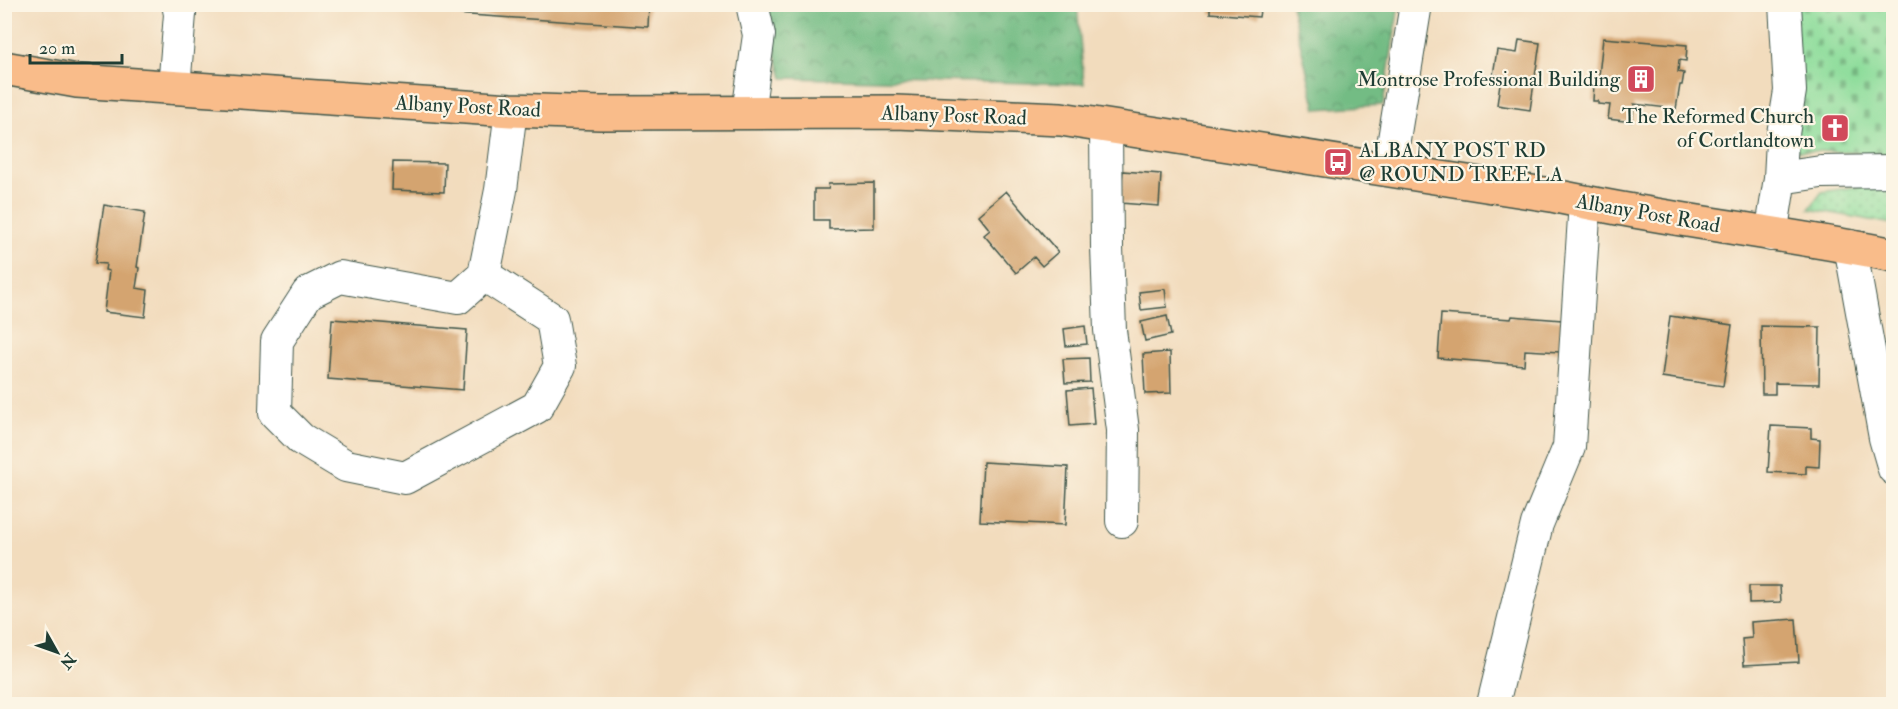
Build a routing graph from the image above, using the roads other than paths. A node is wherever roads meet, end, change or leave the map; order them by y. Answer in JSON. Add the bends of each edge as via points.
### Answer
{"nodes":[{"id":1,"x":178,"y":4,"type":"edge"},
{"id":2,"x":752,"y":4,"type":"edge"},
{"id":3,"x":1416,"y":4,"type":"edge"},
{"id":4,"x":1785,"y":4,"type":"edge"},
{"id":5,"x":4,"y":68,"type":"edge"},
{"id":6,"x":174,"y":88,"type":"junction"},
{"id":7,"x":511,"y":110,"type":"junction"},
{"id":8,"x":748,"y":113,"type":"junction"},
{"id":9,"x":1106,"y":126,"type":"junction"},
{"id":10,"x":1389,"y":170,"type":"junction"},
{"id":11,"x":1893,"y":171,"type":"edge"},
{"id":12,"x":1780,"y":178,"type":"junction"},
{"id":13,"x":1585,"y":202,"type":"junction"},
{"id":14,"x":1771,"y":235,"type":"junction"},
{"id":15,"x":1850,"y":246,"type":"junction"},
{"id":16,"x":1893,"y":255,"type":"edge"},
{"id":17,"x":484,"y":275,"type":"junction"},
{"id":18,"x":1893,"y":469,"type":"edge"},
{"id":19,"x":1122,"y":521,"type":"dead end"},
{"id":20,"x":1493,"y":705,"type":"edge"}],
"edges":[{"from":1,"to":6,"type":"street"},
{"from":2,"to":8,"type":"street","via":[[759,35]]},
{"from":3,"to":10,"type":"street"},
{"from":4,"to":12,"type":"street","via":[[1790,92]]},
{"from":5,"to":6,"type":"main road","name":"Albany Post Road","via":[[77,81]]},
{"from":6,"to":7,"type":"main road","name":"Albany Post Road"},
{"from":7,"to":8,"type":"main road","name":"Albany Post Road"},
{"from":7,"to":17,"type":"street","via":[[501,190]]},
{"from":8,"to":9,"type":"main road","name":"Albany Post Road","via":[[896,112],[1061,119]]},
{"from":9,"to":10,"type":"main road","name":"Albany Post Road"},
{"from":9,"to":19,"type":"street","via":[[1110,330],[1123,430]]},
{"from":10,"to":13,"type":"main road","name":"Albany Post Road"},
{"from":11,"to":12,"type":"street","via":[[1821,172]]},
{"from":12,"to":14,"type":"street"},
{"from":13,"to":14,"type":"main road","name":"Albany Post Road"},
{"from":13,"to":20,"type":"street","via":[[1569,447],[1537,524]]},
{"from":14,"to":15,"type":"main road","name":"Albany Post Road"},
{"from":15,"to":16,"type":"main road","name":"Albany Post Road"},
{"from":15,"to":18,"type":"street"},
{"from":17,"to":17,"type":"street","via":[[458,298],[340,277],[308,293],[277,341],[275,412],[301,440],[346,466],[405,478],[537,407],[560,366],[552,319]]}]}
